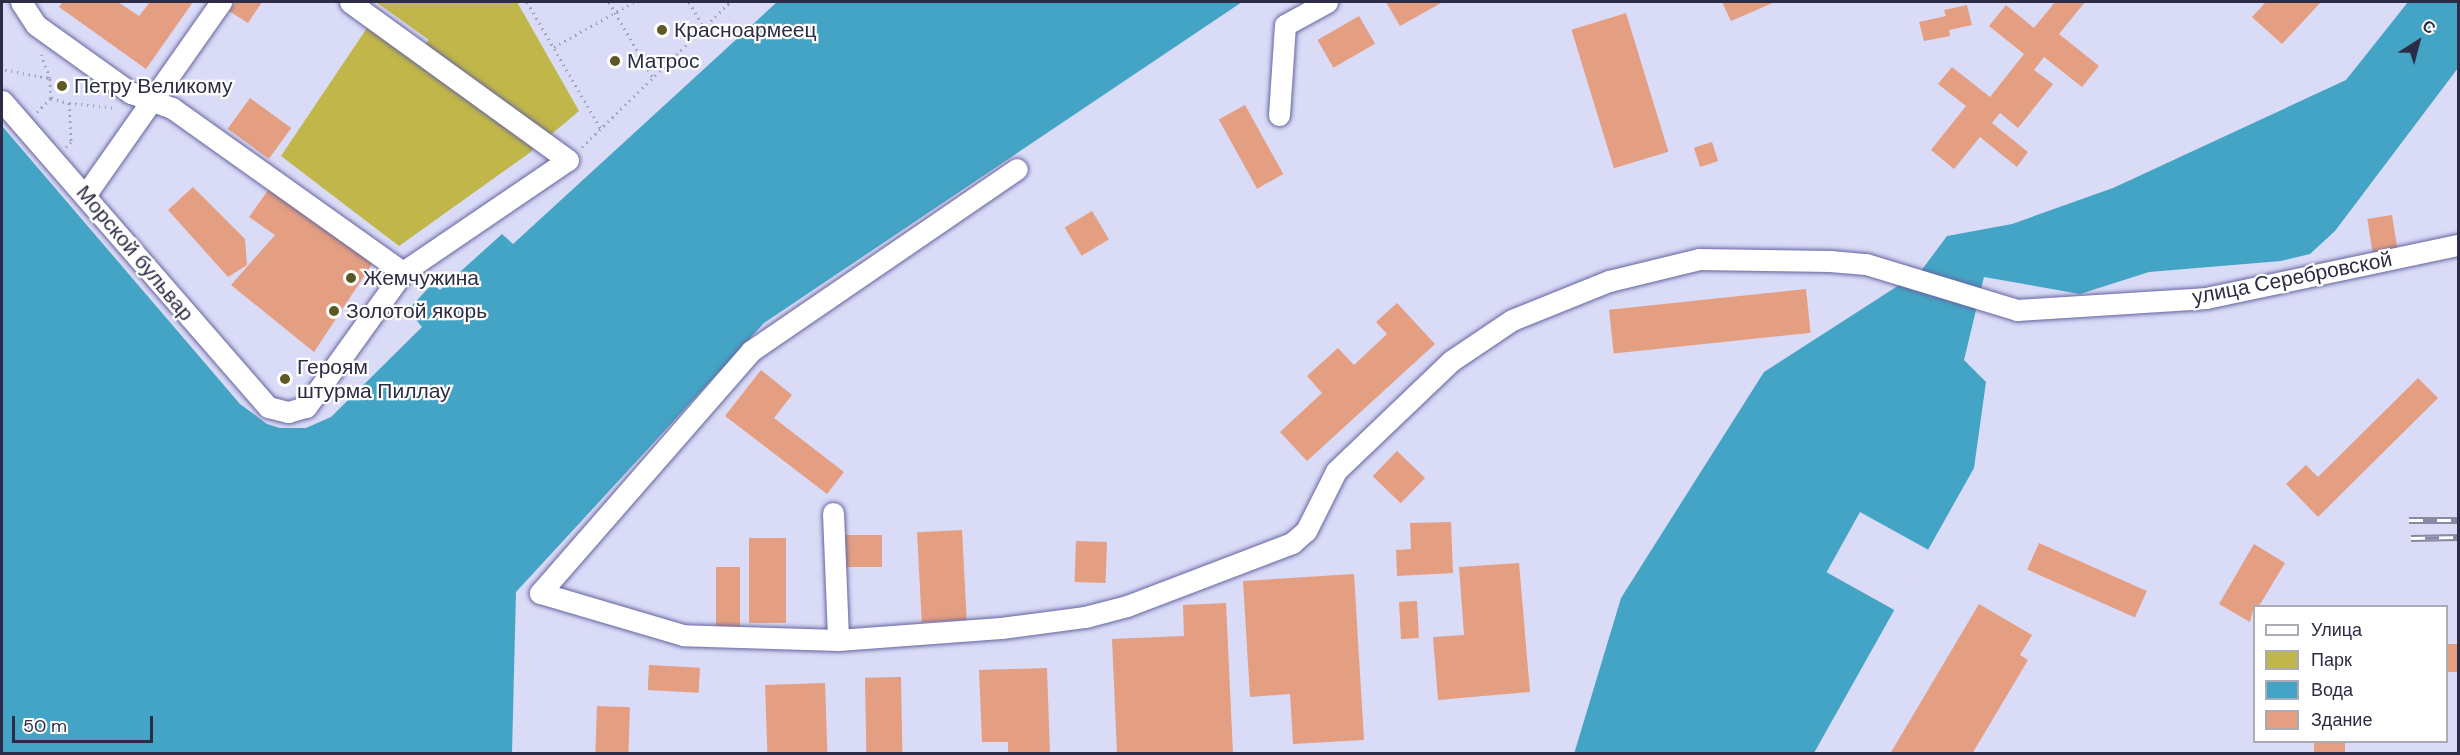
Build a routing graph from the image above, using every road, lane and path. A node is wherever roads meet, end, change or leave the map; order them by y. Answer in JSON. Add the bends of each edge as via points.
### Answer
{"nodes":[{"id":1,"x":21,"y":2,"type":"edge"},
{"id":2,"x":221,"y":2,"type":"edge"},
{"id":3,"x":350,"y":2,"type":"edge"},
{"id":4,"x":527,"y":2,"type":"edge"},
{"id":5,"x":609,"y":2,"type":"edge"},
{"id":6,"x":634,"y":2,"type":"edge"},
{"id":7,"x":689,"y":2,"type":"edge"},
{"id":8,"x":730,"y":2,"type":"edge"},
{"id":9,"x":1327,"y":2,"type":"edge"},
{"id":10,"x":615,"y":12,"type":"junction"},
{"id":11,"x":36,"y":25,"type":"junction"},
{"id":12,"x":704,"y":28,"type":"junction"},
{"id":13,"x":554,"y":47,"type":"junction"},
{"id":14,"x":2,"y":65,"type":"edge"},
{"id":15,"x":3,"y":70,"type":"edge"},
{"id":16,"x":50,"y":78,"type":"junction"},
{"id":17,"x":653,"y":78,"type":"junction"},
{"id":18,"x":131,"y":93,"type":"junction"},
{"id":19,"x":51,"y":98,"type":"junction"},
{"id":20,"x":2,"y":101,"type":"edge"},
{"id":21,"x":151,"y":101,"type":"junction"},
{"id":22,"x":69,"y":103,"type":"junction"},
{"id":23,"x":1279,"y":115,"type":"dead end"},
{"id":24,"x":23,"y":125,"type":"junction"},
{"id":25,"x":601,"y":129,"type":"junction"},
{"id":26,"x":568,"y":160,"type":"junction"},
{"id":27,"x":54,"y":161,"type":"junction"},
{"id":28,"x":1017,"y":169,"type":"dead end"},
{"id":29,"x":86,"y":194,"type":"junction"},
{"id":30,"x":2458,"y":245,"type":"edge"},
{"id":31,"x":403,"y":272,"type":"junction"},
{"id":32,"x":833,"y":513,"type":"dead end"},
{"id":33,"x":838,"y":640,"type":"junction"}],
"edges":[{"from":1,"to":11,"type":"street"},
{"from":2,"to":21,"type":"street"},
{"from":3,"to":26,"type":"street"},
{"from":4,"to":13,"type":"path"},
{"from":5,"to":10,"type":"path"},
{"from":6,"to":10,"type":"path"},
{"from":7,"to":12,"type":"path"},
{"from":8,"to":12,"type":"path"},
{"from":9,"to":23,"type":"street","via":[[1285,26]]},
{"from":10,"to":13,"type":"path"},
{"from":10,"to":17,"type":"path"},
{"from":11,"to":16,"type":"path","via":[[35,37]]},
{"from":11,"to":18,"type":"street"},
{"from":12,"to":17,"type":"path"},
{"from":13,"to":25,"type":"path"},
{"from":14,"to":15,"type":"path"},
{"from":15,"to":16,"type":"path"},
{"from":16,"to":19,"type":"path"},
{"from":17,"to":25,"type":"path"},
{"from":18,"to":21,"type":"street"},
{"from":18,"to":22,"type":"path","via":[[122,109]]},
{"from":19,"to":22,"type":"path"},
{"from":19,"to":24,"type":"path"},
{"from":20,"to":24,"type":"street","name":"Морской бульвар"},
{"from":21,"to":29,"type":"street"},
{"from":21,"to":31,"type":"street","via":[[172,108]]},
{"from":22,"to":27,"type":"path","via":[[71,142]]},
{"from":24,"to":27,"type":"street","name":"Морской бульвар"},
{"from":25,"to":26,"type":"path"},
{"from":26,"to":31,"type":"street"},
{"from":27,"to":29,"type":"street","name":"Морской бульвар"},
{"from":28,"to":33,"type":"street","via":[[751,351],[540,593],[683,635]]},
{"from":29,"to":31,"type":"street","name":"Морской бульвар","via":[[268,407],[288,412],[306,407]]},
{"from":30,"to":33,"type":"street","name":"улица Серебровской","via":[[2206,298],[2017,310],[1866,264],[1820,260],[1699,260],[1609,281],[1512,320],[1451,361],[1336,471],[1306,531],[1292,543],[1127,606],[1085,617],[1001,628]]},
{"from":32,"to":33,"type":"street"}]}
